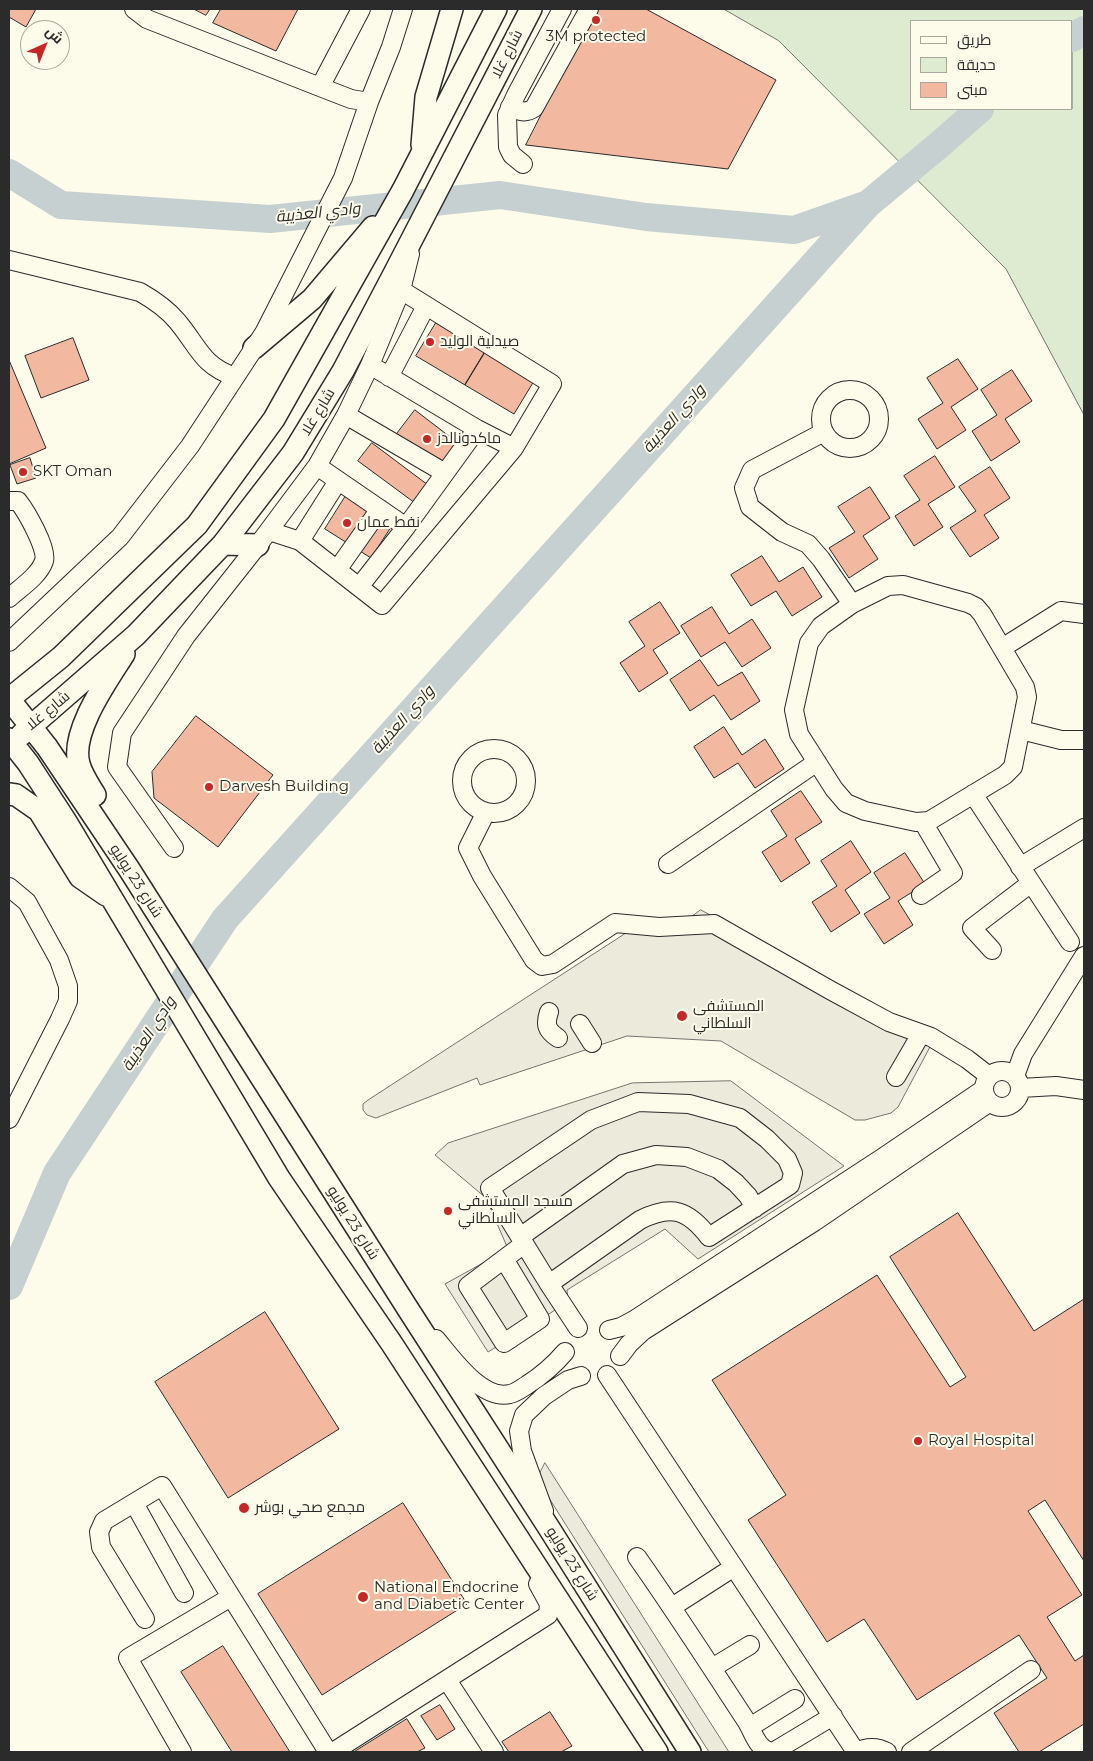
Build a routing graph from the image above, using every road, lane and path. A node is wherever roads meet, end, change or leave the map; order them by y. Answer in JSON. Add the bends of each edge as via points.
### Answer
{"nodes":[{"id":1,"x":134,"y":9,"type":"edge"},
{"id":2,"x":361,"y":9,"type":"edge"},
{"id":3,"x":392,"y":9,"type":"edge"},
{"id":4,"x":403,"y":9,"type":"edge"},
{"id":5,"x":452,"y":9,"type":"edge"},
{"id":6,"x":496,"y":9,"type":"edge"},
{"id":7,"x":530,"y":9,"type":"edge"},
{"id":8,"x":562,"y":9,"type":"edge"},
{"id":9,"x":589,"y":9,"type":"edge"},
{"id":10,"x":320,"y":86,"type":"junction"},
{"id":11,"x":369,"y":102,"type":"junction"},
{"id":12,"x":510,"y":107,"type":"junction"},
{"id":13,"x":421,"y":155,"type":"junction"},
{"id":14,"x":523,"y":164,"type":"dead end"},
{"id":15,"x":403,"y":190,"type":"junction"},
{"id":16,"x":416,"y":231,"type":"junction"},
{"id":17,"x":9,"y":260,"type":"edge"},
{"id":18,"x":401,"y":290,"type":"junction"},
{"id":19,"x":426,"y":306,"type":"junction"},
{"id":20,"x":254,"y":348,"type":"junction"},
{"id":21,"x":370,"y":365,"type":"junction"},
{"id":22,"x":235,"y":377,"type":"junction"},
{"id":23,"x":389,"y":377,"type":"junction"},
{"id":24,"x":346,"y":415,"type":"junction"},
{"id":25,"x":477,"y":429,"type":"junction"},
{"id":26,"x":824,"y":432,"type":"dead end"},
{"id":27,"x":514,"y":448,"type":"junction"},
{"id":28,"x":316,"y":466,"type":"junction"},
{"id":29,"x":445,"y":473,"type":"junction"},
{"id":30,"x":338,"y":481,"type":"junction"},
{"id":31,"x":9,"y":501,"type":"edge"},
{"id":32,"x":380,"y":509,"type":"junction"},
{"id":33,"x":406,"y":527,"type":"junction"},
{"id":34,"x":264,"y":538,"type":"junction"},
{"id":35,"x":300,"y":540,"type":"junction"},
{"id":36,"x":223,"y":544,"type":"junction"},
{"id":37,"x":337,"y":570,"type":"junction"},
{"id":38,"x":359,"y":587,"type":"junction"},
{"id":39,"x":9,"y":598,"type":"edge"},
{"id":40,"x":852,"y":604,"type":"junction"},
{"id":41,"x":1084,"y":614,"type":"edge"},
{"id":42,"x":136,"y":635,"type":"junction"},
{"id":43,"x":9,"y":642,"type":"edge"},
{"id":44,"x":1002,"y":648,"type":"junction"},
{"id":45,"x":9,"y":699,"type":"edge"},
{"id":46,"x":32,"y":726,"type":"junction"},
{"id":47,"x":1021,"y":730,"type":"junction"},
{"id":48,"x":1084,"y":740,"type":"edge"},
{"id":49,"x":10,"y":741,"type":"edge"},
{"id":50,"x":817,"y":762,"type":"junction"},
{"id":51,"x":9,"y":794,"type":"edge"},
{"id":52,"x":973,"y":794,"type":"junction"},
{"id":53,"x":486,"y":812,"type":"dead end"},
{"id":54,"x":923,"y":822,"type":"junction"},
{"id":55,"x":1084,"y":828,"type":"edge"},
{"id":56,"x":174,"y":848,"type":"dead end"},
{"id":57,"x":668,"y":864,"type":"dead end"},
{"id":58,"x":1020,"y":867,"type":"junction"},
{"id":59,"x":1032,"y":883,"type":"junction"},
{"id":60,"x":9,"y":886,"type":"edge"},
{"id":61,"x":143,"y":890,"type":"junction"},
{"id":62,"x":921,"y":895,"type":"dead end"},
{"id":63,"x":114,"y":901,"type":"junction"},
{"id":64,"x":1070,"y":942,"type":"dead end"},
{"id":65,"x":992,"y":950,"type":"dead end"},
{"id":66,"x":1084,"y":956,"type":"edge"},
{"id":67,"x":550,"y":1012,"type":"dead end"},
{"id":68,"x":580,"y":1024,"type":"dead end"},
{"id":69,"x":921,"y":1034,"type":"junction"},
{"id":70,"x":558,"y":1038,"type":"dead end"},
{"id":71,"x":592,"y":1043,"type":"dead end"},
{"id":72,"x":896,"y":1077,"type":"dead end"},
{"id":73,"x":1018,"y":1082,"type":"junction"},
{"id":74,"x":988,"y":1089,"type":"junction"},
{"id":75,"x":1084,"y":1090,"type":"edge"},
{"id":76,"x":9,"y":1119,"type":"edge"},
{"id":77,"x":755,"y":1208,"type":"junction"},
{"id":78,"x":522,"y":1240,"type":"junction"},
{"id":79,"x":504,"y":1259,"type":"junction"},
{"id":80,"x":549,"y":1284,"type":"junction"},
{"id":81,"x":408,"y":1309,"type":"junction"},
{"id":82,"x":578,"y":1328,"type":"junction"},
{"id":83,"x":609,"y":1330,"type":"junction"},
{"id":84,"x":565,"y":1352,"type":"junction"},
{"id":85,"x":620,"y":1356,"type":"junction"},
{"id":86,"x":607,"y":1375,"type":"junction"},
{"id":87,"x":582,"y":1376,"type":"junction"},
{"id":88,"x":134,"y":1503,"type":"junction"},
{"id":89,"x":499,"y":1509,"type":"junction"},
{"id":90,"x":549,"y":1528,"type":"junction"},
{"id":91,"x":637,"y":1557,"type":"dead end"},
{"id":92,"x":734,"y":1567,"type":"junction"},
{"id":93,"x":184,"y":1593,"type":"dead end"},
{"id":94,"x":231,"y":1597,"type":"junction"},
{"id":95,"x":672,"y":1607,"type":"junction"},
{"id":96,"x":144,"y":1619,"type":"dead end"},
{"id":97,"x":750,"y":1645,"type":"dead end"},
{"id":98,"x":712,"y":1668,"type":"junction"},
{"id":99,"x":1031,"y":1670,"type":"dead end"},
{"id":100,"x":447,"y":1680,"type":"junction"},
{"id":101,"x":623,"y":1699,"type":"junction"},
{"id":102,"x":794,"y":1699,"type":"dead end"},
{"id":103,"x":832,"y":1716,"type":"junction"},
{"id":104,"x":750,"y":1727,"type":"junction"},
{"id":105,"x":487,"y":1750,"type":"edge"},
{"id":106,"x":182,"y":1752,"type":"edge"},
{"id":107,"x":328,"y":1752,"type":"edge"},
{"id":108,"x":333,"y":1752,"type":"edge"},
{"id":109,"x":648,"y":1752,"type":"edge"},
{"id":110,"x":657,"y":1752,"type":"edge"},
{"id":111,"x":690,"y":1752,"type":"edge"},
{"id":112,"x":856,"y":1752,"type":"edge"},
{"id":113,"x":887,"y":1752,"type":"edge"},
{"id":114,"x":911,"y":1752,"type":"edge"}],
"edges":[{"from":1,"to":10,"type":"street","via":[[147,19]]},
{"from":2,"to":10,"type":"street"},
{"from":3,"to":11,"type":"street"},
{"from":4,"to":11,"type":"street"},
{"from":5,"to":13,"type":"main road","via":[[426,98]]},
{"from":6,"to":13,"type":"main road","name":"شارع غلا"},
{"from":7,"to":16,"type":"main road","name":"شارع غلا"},
{"from":8,"to":12,"type":"street"},
{"from":9,"to":12,"type":"street","via":[[534,108],[524,112]]},
{"from":10,"to":11,"type":"street","via":[[351,99]]},
{"from":11,"to":20,"type":"street","via":[[343,178]]},
{"from":12,"to":14,"type":"street","via":[[507,115],[508,147]]},
{"from":13,"to":15,"type":"main road","name":"شارع غلا"},
{"from":15,"to":20,"type":"main road","via":[[312,299]]},
{"from":15,"to":45,"type":"main road","name":"شارع غلا","via":[[274,419],[197,525],[61,656]]},
{"from":16,"to":18,"type":"street"},
{"from":16,"to":36,"type":"main road","name":"شارع غلا","via":[[343,371],[293,453]]},
{"from":17,"to":22,"type":"street","via":[[140,292],[159,303],[176,319],[204,359],[221,372]]},
{"from":18,"to":19,"type":"street"},
{"from":18,"to":21,"type":"street"},
{"from":19,"to":23,"type":"street"},
{"from":19,"to":27,"type":"street","via":[[552,384]]},
{"from":20,"to":22,"type":"street"},
{"from":21,"to":23,"type":"street"},
{"from":21,"to":24,"type":"street"},
{"from":22,"to":43,"type":"street","via":[[190,446],[120,537]]},
{"from":23,"to":25,"type":"street"},
{"from":24,"to":28,"type":"street"},
{"from":24,"to":29,"type":"street"},
{"from":25,"to":27,"type":"street"},
{"from":25,"to":29,"type":"street"},
{"from":26,"to":40,"type":"street","via":[[752,470],[744,488],[750,507],[782,532],[808,544]]},
{"from":27,"to":38,"type":"street","via":[[382,605]]},
{"from":28,"to":30,"type":"street"},
{"from":28,"to":34,"type":"street"},
{"from":29,"to":33,"type":"street"},
{"from":30,"to":32,"type":"street"},
{"from":30,"to":35,"type":"street"},
{"from":31,"to":39,"type":"street","via":[[18,501],[25,510],[44,551],[44,561],[36,573]]},
{"from":32,"to":33,"type":"street"},
{"from":32,"to":37,"type":"street"},
{"from":33,"to":38,"type":"street"},
{"from":34,"to":35,"type":"street"},
{"from":34,"to":36,"type":"main road"},
{"from":34,"to":56,"type":"street","via":[[186,636],[122,733],[117,767]]},
{"from":35,"to":37,"type":"street"},
{"from":36,"to":42,"type":"main road","name":"شارع غلا"},
{"from":37,"to":38,"type":"street"},
{"from":40,"to":44,"type":"street","via":[[888,586],[902,585],[968,603],[982,614]]},
{"from":40,"to":50,"type":"street","via":[[821,626],[809,643],[805,658],[794,710],[799,734]]},
{"from":41,"to":44,"type":"street","via":[[1061,611]]},
{"from":42,"to":46,"type":"main road","name":"شارع غلا"},
{"from":42,"to":61,"type":"main road","via":[[87,714],[77,749],[82,773],[140,872]]},
{"from":44,"to":47,"type":"street","via":[[1026,687]]},
{"from":45,"to":46,"type":"main road","name":"شارع 23 يوليو"},
{"from":46,"to":49,"type":"main road","name":"شارع غلا"},
{"from":46,"to":61,"type":"main road","name":"شارع 23 يوليو"},
{"from":47,"to":48,"type":"street","via":[[1061,740]]},
{"from":47,"to":52,"type":"street","via":[[1013,767]]},
{"from":49,"to":63,"type":"main road","name":"شارع 23 يوليو","via":[[28,762]]},
{"from":50,"to":54,"type":"street","via":[[846,804]]},
{"from":50,"to":57,"type":"street"},
{"from":51,"to":63,"type":"main road","via":[[16,795],[38,810],[80,877]]},
{"from":52,"to":54,"type":"street"},
{"from":52,"to":58,"type":"street"},
{"from":53,"to":69,"type":"street","via":[[468,848],[534,960],[542,966],[553,964],[615,923],[659,927],[714,924],[889,1022]]},
{"from":54,"to":62,"type":"street","via":[[952,873]]},
{"from":55,"to":58,"type":"street"},
{"from":58,"to":59,"type":"street"},
{"from":59,"to":64,"type":"street"},
{"from":59,"to":65,"type":"street","via":[[972,928]]},
{"from":60,"to":76,"type":"street","via":[[27,902],[59,960],[68,986],[68,1001]]},
{"from":61,"to":81,"type":"main road","name":"شارع 23 يوليو"},
{"from":63,"to":89,"type":"main road","name":"شارع 23 يوليو","via":[[279,1178]]},
{"from":66,"to":73,"type":"street","via":[[1023,1054]]},
{"from":67,"to":70,"type":"street","via":[[547,1028]]},
{"from":68,"to":71,"type":"street"},
{"from":69,"to":72,"type":"street"},
{"from":69,"to":74,"type":"street","via":[[967,1058]]},
{"from":73,"to":74,"type":"street","via":[[1005,1071],[999,1071]]},
{"from":73,"to":74,"type":"street","via":[[1019,1097],[1011,1105],[1000,1107]]},
{"from":73,"to":75,"type":"street"},
{"from":74,"to":83,"type":"street","via":[[634,1320]]},
{"from":74,"to":85,"type":"street","via":[[814,1222],[643,1331]]},
{"from":77,"to":78,"type":"street","via":[[736,1183],[718,1169],[687,1157],[656,1155],[623,1164]]},
{"from":77,"to":78,"type":"street","via":[[790,1185],[793,1172],[787,1159],[767,1139],[740,1118],[689,1104],[638,1102],[590,1120],[490,1188]]},
{"from":77,"to":80,"type":"street","via":[[709,1237],[698,1223],[684,1214],[655,1212]]},
{"from":78,"to":79,"type":"street"},
{"from":78,"to":80,"type":"street"},
{"from":79,"to":79,"type":"street","via":[[468,1286],[504,1344],[540,1319]]},
{"from":80,"to":82,"type":"street"},
{"from":81,"to":84,"type":"street","via":[[477,1384],[500,1395],[512,1394],[533,1381]]},
{"from":81,"to":90,"type":"main road","name":"شارع 23 يوليو"},
{"from":82,"to":83,"type":"street","via":[[594,1324]]},
{"from":82,"to":84,"type":"street","via":[[566,1343]]},
{"from":83,"to":85,"type":"street","via":[[618,1341]]},
{"from":84,"to":87,"type":"street","via":[[570,1366]]},
{"from":85,"to":86,"type":"street"},
{"from":86,"to":87,"type":"street","via":[[590,1379]]},
{"from":86,"to":92,"type":"street"},
{"from":87,"to":90,"type":"street","via":[[568,1380],[544,1396],[524,1415],[519,1431],[522,1451]]},
{"from":88,"to":93,"type":"street"},
{"from":88,"to":94,"type":"street","via":[[162,1486]]},
{"from":88,"to":96,"type":"street","via":[[104,1521],[99,1532],[101,1547]]},
{"from":89,"to":100,"type":"street","via":[[549,1604],[548,1615]]},
{"from":89,"to":101,"type":"main road","name":"شارع 23 يوليو"},
{"from":90,"to":111,"type":"main road","name":"شارع 23 يوليو"},
{"from":91,"to":95,"type":"street"},
{"from":92,"to":95,"type":"street"},
{"from":92,"to":103,"type":"street"},
{"from":94,"to":106,"type":"street","via":[[128,1658]]},
{"from":94,"to":107,"type":"street"},
{"from":95,"to":98,"type":"street"},
{"from":97,"to":98,"type":"street"},
{"from":98,"to":104,"type":"street"},
{"from":99,"to":114,"type":"street"},
{"from":100,"to":105,"type":"street"},
{"from":100,"to":108,"type":"street"},
{"from":101,"to":109,"type":"street"},
{"from":101,"to":110,"type":"main road","name":"شارع 23 يوليو"},
{"from":102,"to":104,"type":"street"},
{"from":103,"to":104,"type":"street","via":[[773,1752],[761,1747]]},
{"from":103,"to":112,"type":"street"},
{"from":112,"to":113,"type":"street","via":[[874,1748]]}]}
